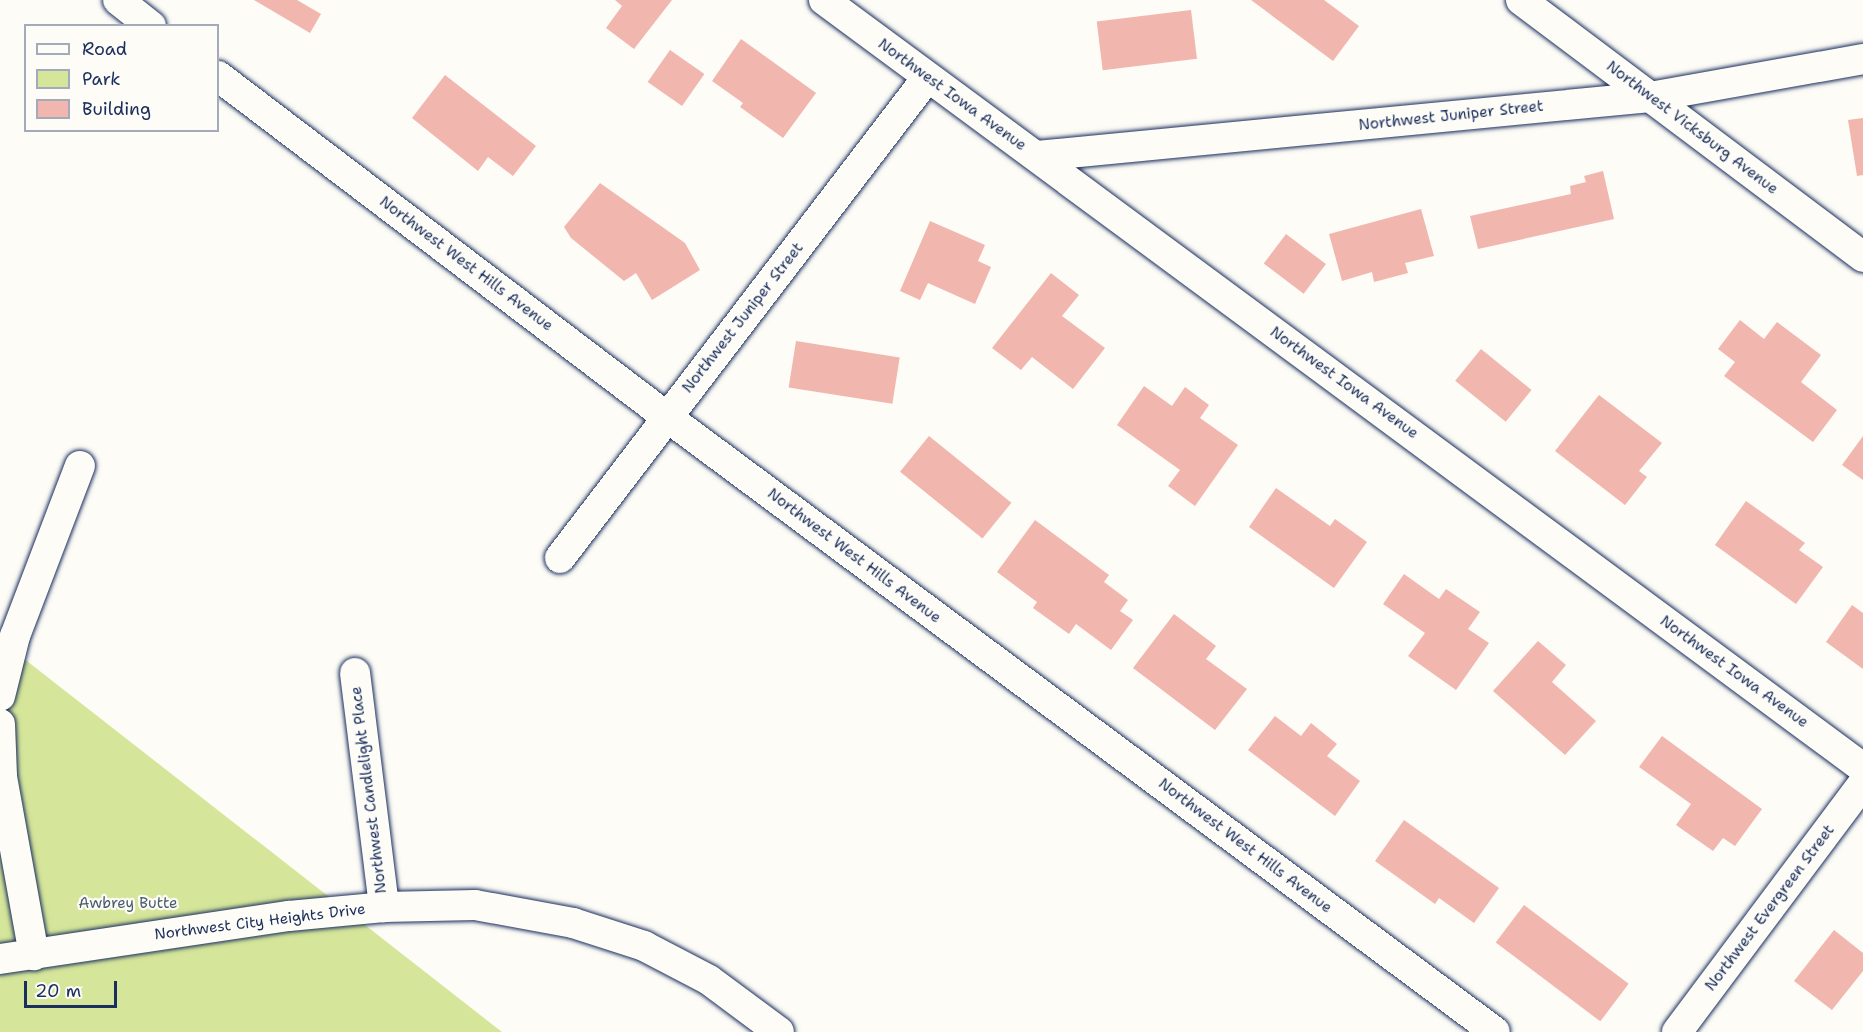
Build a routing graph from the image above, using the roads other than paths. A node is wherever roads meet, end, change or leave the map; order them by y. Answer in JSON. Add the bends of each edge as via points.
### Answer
{"nodes":[{"id":1,"x":118,"y":0,"type":"edge"},
{"id":2,"x":824,"y":0,"type":"edge"},
{"id":3,"x":1521,"y":0,"type":"edge"},
{"id":4,"x":148,"y":24,"type":"edge"},
{"id":5,"x":1863,"y":59,"type":"edge"},
{"id":6,"x":219,"y":77,"type":"edge"},
{"id":7,"x":927,"y":78,"type":"junction"},
{"id":8,"x":1650,"y":96,"type":"junction"},
{"id":9,"x":1037,"y":156,"type":"junction"},
{"id":10,"x":1863,"y":257,"type":"edge"},
{"id":11,"x":667,"y":417,"type":"junction"},
{"id":12,"x":80,"y":466,"type":"dead end"},
{"id":13,"x":560,"y":558,"type":"dead end"},
{"id":14,"x":355,"y":673,"type":"dead end"},
{"id":15,"x":0,"y":696,"type":"edge"},
{"id":16,"x":0,"y":724,"type":"edge"},
{"id":17,"x":1863,"y":768,"type":"edge"},
{"id":18,"x":1863,"y":783,"type":"edge"},
{"id":19,"x":384,"y":907,"type":"junction"},
{"id":20,"x":34,"y":955,"type":"junction"},
{"id":21,"x":0,"y":959,"type":"edge"},
{"id":22,"x":779,"y":1032,"type":"edge"},
{"id":23,"x":1495,"y":1032,"type":"edge"},
{"id":24,"x":1677,"y":1032,"type":"edge"}],
"edges":[{"from":1,"to":4,"type":"street"},
{"from":2,"to":7,"type":"street","name":"Northwest Iowa Avenue"},
{"from":3,"to":8,"type":"street","name":"Northwest Vicksburg Avenue"},
{"from":5,"to":8,"type":"street","name":"Northwest Juniper Street"},
{"from":6,"to":11,"type":"street","name":"Northwest West Hills Avenue"},
{"from":7,"to":9,"type":"street","name":"Northwest Iowa Avenue"},
{"from":7,"to":11,"type":"street","name":"Northwest Juniper Street"},
{"from":8,"to":9,"type":"street","name":"Northwest Juniper Street"},
{"from":8,"to":10,"type":"street","name":"Northwest Vicksburg Avenue"},
{"from":9,"to":17,"type":"street","name":"Northwest Iowa Avenue"},
{"from":11,"to":13,"type":"street","name":"Northwest Juniper Street"},
{"from":11,"to":23,"type":"street","name":"Northwest West Hills Avenue"},
{"from":12,"to":15,"type":"street","via":[[15,636]]},
{"from":14,"to":19,"type":"street","name":"Northwest Candlelight Place"},
{"from":16,"to":20,"type":"street","via":[[2,777]]},
{"from":18,"to":24,"type":"street","name":"Northwest Evergreen Street"},
{"from":19,"to":20,"type":"street","name":"Northwest City Heights Drive","via":[[289,916]]},
{"from":19,"to":22,"type":"street","name":"Northwest City Heights Drive","via":[[475,905],[573,923],[644,946],[699,975]]},
{"from":20,"to":21,"type":"street","name":"Northwest City Heights Drive"}]}
